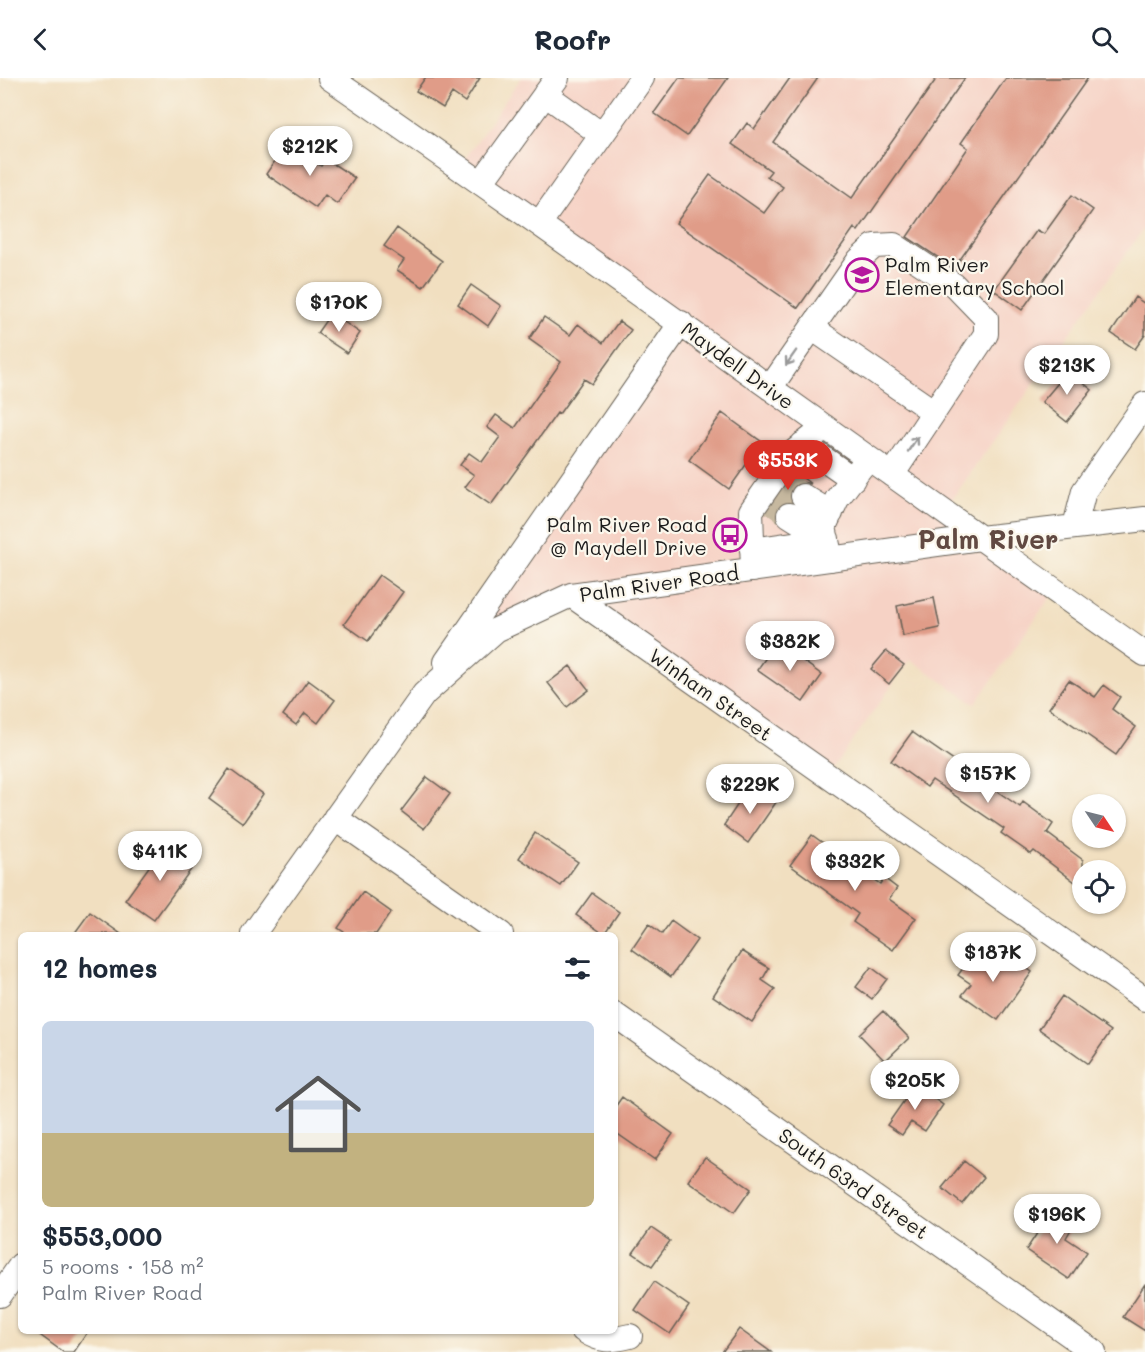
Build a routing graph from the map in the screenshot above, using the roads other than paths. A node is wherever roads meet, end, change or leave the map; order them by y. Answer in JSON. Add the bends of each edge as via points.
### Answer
{"nodes":[{"id":1,"x":330,"y":78,"type":"edge"},
{"id":2,"x":642,"y":78,"type":"edge"},
{"id":3,"x":551,"y":86,"type":"edge"},
{"id":4,"x":362,"y":87,"type":"edge"},
{"id":5,"x":602,"y":135,"type":"junction"},
{"id":6,"x":481,"y":183,"type":"junction"},
{"id":7,"x":539,"y":224,"type":"junction"},
{"id":8,"x":681,"y":323,"type":"junction"},
{"id":9,"x":812,"y":328,"type":"junction"},
{"id":10,"x":770,"y":387,"type":"junction"},
{"id":11,"x":1145,"y":404,"type":"edge"},
{"id":12,"x":934,"y":412,"type":"junction"},
{"id":13,"x":825,"y":427,"type":"junction"},
{"id":14,"x":803,"y":444,"type":"junction"},
{"id":15,"x":868,"y":458,"type":"junction"},
{"id":16,"x":892,"y":475,"type":"junction"},
{"id":17,"x":853,"y":478,"type":"junction"},
{"id":18,"x":1145,"y":519,"type":"edge"},
{"id":19,"x":1075,"y":526,"type":"junction"},
{"id":20,"x":830,"y":528,"type":"junction"},
{"id":21,"x":980,"y":538,"type":"junction"},
{"id":22,"x":753,"y":560,"type":"junction"},
{"id":23,"x":571,"y":595,"type":"junction"},
{"id":24,"x":1145,"y":654,"type":"edge"},
{"id":25,"x":424,"y":694,"type":"junction"},
{"id":26,"x":335,"y":818,"type":"junction"},
{"id":27,"x":254,"y":932,"type":"edge"},
{"id":28,"x":498,"y":932,"type":"edge"},
{"id":29,"x":1145,"y":999,"type":"edge"},
{"id":30,"x":618,"y":1017,"type":"edge"},
{"id":31,"x":18,"y":1269,"type":"edge"},
{"id":32,"x":0,"y":1295,"type":"edge"},
{"id":33,"x":589,"y":1334,"type":"edge"},
{"id":34,"x":630,"y":1336,"type":"dead end"},
{"id":35,"x":1094,"y":1352,"type":"edge"}],
"edges":[{"from":1,"to":4,"type":"street","name":"Maydell Drive"},
{"from":2,"to":5,"type":"street"},
{"from":3,"to":5,"type":"street"},
{"from":3,"to":6,"type":"street"},
{"from":4,"to":6,"type":"street","name":"Maydell Drive"},
{"from":5,"to":7,"type":"street"},
{"from":6,"to":7,"type":"street","name":"Maydell Drive"},
{"from":7,"to":8,"type":"street","name":"Maydell Drive"},
{"from":8,"to":10,"type":"street","name":"Maydell Drive"},
{"from":8,"to":25,"type":"street"},
{"from":9,"to":10,"type":"street","one_way":true},
{"from":9,"to":12,"type":"street"},
{"from":9,"to":12,"type":"street","via":[[859,260],[874,246],[894,245],[954,285],[986,318],[986,334]]},
{"from":10,"to":13,"type":"street","name":"Maydell Drive"},
{"from":11,"to":19,"type":"street","via":[[1084,491]]},
{"from":16,"to":12,"type":"street","one_way":true},
{"from":13,"to":14,"type":"street"},
{"from":13,"to":15,"type":"street","name":"Maydell Drive"},
{"from":14,"to":17,"type":"street"},
{"from":14,"to":22,"type":"street","via":[[789,454],[775,484],[751,511]]},
{"from":15,"to":16,"type":"street","name":"Maydell Drive"},
{"from":15,"to":17,"type":"street"},
{"from":16,"to":21,"type":"street","name":"Maydell Drive"},
{"from":17,"to":20,"type":"street","via":[[837,499]]},
{"from":18,"to":19,"type":"street","name":"Palm River Road"},
{"from":19,"to":21,"type":"street","name":"Palm River Road"},
{"from":20,"to":20,"type":"street","via":[[799,501]]},
{"from":20,"to":21,"type":"street","name":"Palm River Road"},
{"from":20,"to":22,"type":"street","name":"Palm River Road"},
{"from":21,"to":24,"type":"street","name":"Maydell Drive"},
{"from":22,"to":23,"type":"street","name":"Palm River Road"},
{"from":23,"to":25,"type":"street","name":"Palm River Road","via":[[496,630]]},
{"from":23,"to":29,"type":"street","name":"Winham Street"},
{"from":25,"to":26,"type":"street","name":"Palm River Road"},
{"from":26,"to":27,"type":"street","name":"Palm River Road"},
{"from":26,"to":28,"type":"street"},
{"from":30,"to":35,"type":"street","name":"South 63rd Street"},
{"from":31,"to":32,"type":"street"},
{"from":33,"to":34,"type":"street","via":[[604,1340]]}]}
